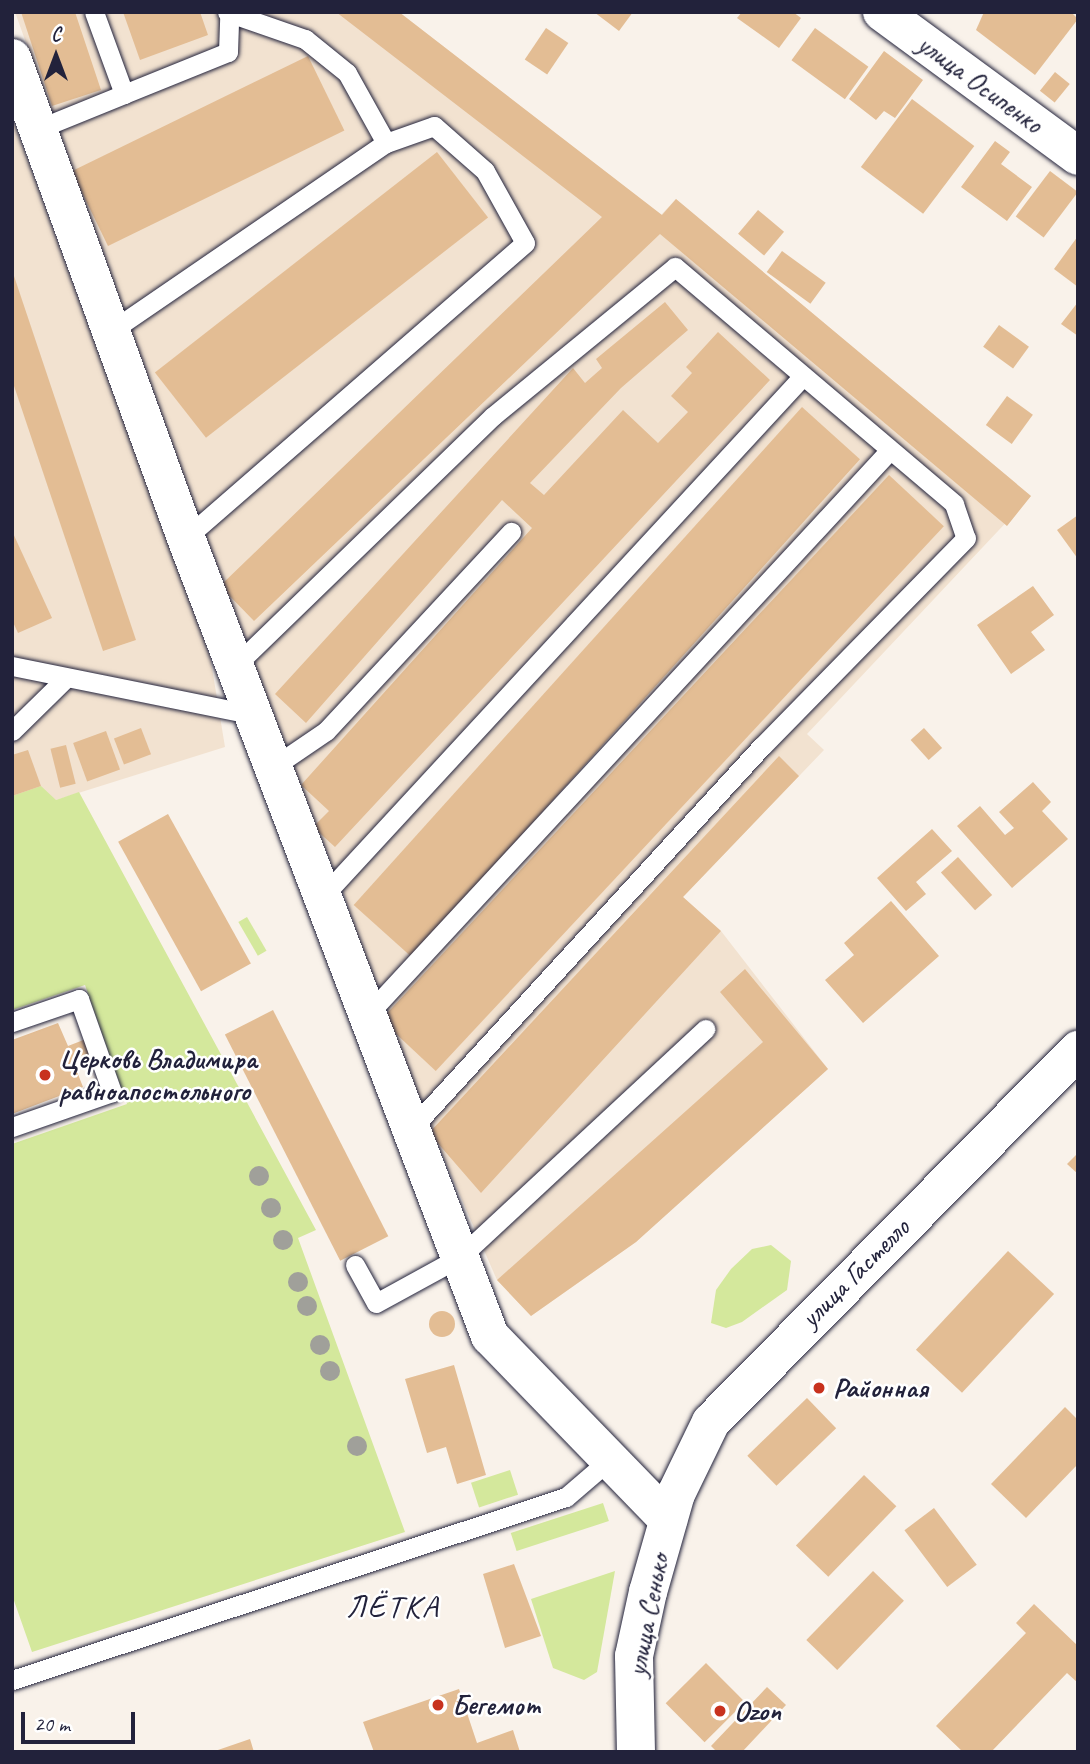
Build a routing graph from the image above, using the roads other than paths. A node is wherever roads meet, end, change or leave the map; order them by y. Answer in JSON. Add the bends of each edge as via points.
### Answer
{"nodes":[{"id":1,"x":94,"y":12,"type":"edge"},
{"id":2,"x":882,"y":12,"type":"edge"},
{"id":3,"x":228,"y":15,"type":"edge"},
{"id":4,"x":12,"y":58,"type":"edge"},
{"id":5,"x":124,"y":94,"type":"junction"},
{"id":6,"x":38,"y":129,"type":"junction"},
{"id":7,"x":386,"y":143,"type":"junction"},
{"id":8,"x":1078,"y":156,"type":"edge"},
{"id":9,"x":111,"y":331,"type":"junction"},
{"id":10,"x":803,"y":376,"type":"junction"},
{"id":11,"x":890,"y":450,"type":"junction"},
{"id":12,"x":511,"y":532,"type":"dead end"},
{"id":13,"x":186,"y":538,"type":"junction"},
{"id":14,"x":237,"y":664,"type":"junction"},
{"id":15,"x":12,"y":666,"type":"edge"},
{"id":16,"x":66,"y":678,"type":"junction"},
{"id":17,"x":257,"y":715,"type":"junction"},
{"id":18,"x":12,"y":731,"type":"edge"},
{"id":19,"x":276,"y":765,"type":"junction"},
{"id":20,"x":324,"y":894,"type":"junction"},
{"id":21,"x":369,"y":1013,"type":"junction"},
{"id":22,"x":12,"y":1023,"type":"edge"},
{"id":23,"x":705,"y":1029,"type":"dead end"},
{"id":24,"x":1078,"y":1050,"type":"edge"},
{"id":25,"x":12,"y":1127,"type":"edge"},
{"id":26,"x":412,"y":1128,"type":"junction"},
{"id":27,"x":460,"y":1257,"type":"junction"},
{"id":28,"x":355,"y":1265,"type":"dead end"},
{"id":29,"x":608,"y":1461,"type":"junction"},
{"id":30,"x":668,"y":1520,"type":"junction"},
{"id":31,"x":13,"y":1675,"type":"edge"},
{"id":32,"x":636,"y":1752,"type":"edge"}],
"edges":[{"from":1,"to":5,"type":"lane"},
{"from":2,"to":8,"type":"street","name":"улица Осипенко"},
{"from":3,"to":5,"type":"lane","via":[[228,52]]},
{"from":3,"to":7,"type":"lane","via":[[305,39],[347,73]]},
{"from":4,"to":6,"type":"street"},
{"from":5,"to":6,"type":"lane"},
{"from":6,"to":9,"type":"street"},
{"from":7,"to":9,"type":"lane"},
{"from":7,"to":13,"type":"lane","via":[[434,126],[485,171],[525,243]]},
{"from":9,"to":13,"type":"street"},
{"from":10,"to":11,"type":"lane"},
{"from":10,"to":14,"type":"lane","via":[[674,267],[493,416]]},
{"from":10,"to":20,"type":"lane"},
{"from":11,"to":21,"type":"lane"},
{"from":11,"to":26,"type":"lane","via":[[954,504],[966,538],[762,746]]},
{"from":12,"to":19,"type":"lane","via":[[326,732]]},
{"from":13,"to":14,"type":"street"},
{"from":14,"to":17,"type":"street"},
{"from":15,"to":16,"type":"lane"},
{"from":16,"to":17,"type":"lane"},
{"from":16,"to":18,"type":"lane"},
{"from":17,"to":19,"type":"street"},
{"from":19,"to":20,"type":"street"},
{"from":20,"to":21,"type":"street"},
{"from":21,"to":26,"type":"street"},
{"from":22,"to":25,"type":"lane","via":[[79,999],[111,1092]]},
{"from":23,"to":27,"type":"lane"},
{"from":24,"to":30,"type":"street","name":"улица Гастелло","via":[[711,1422]]},
{"from":26,"to":27,"type":"street"},
{"from":27,"to":28,"type":"lane","via":[[376,1303]]},
{"from":27,"to":29,"type":"street","via":[[490,1336]]},
{"from":29,"to":30,"type":"street"},
{"from":29,"to":31,"type":"lane","via":[[566,1497]]},
{"from":30,"to":32,"type":"street","name":"улица Сенько","via":[[634,1657]]}]}
